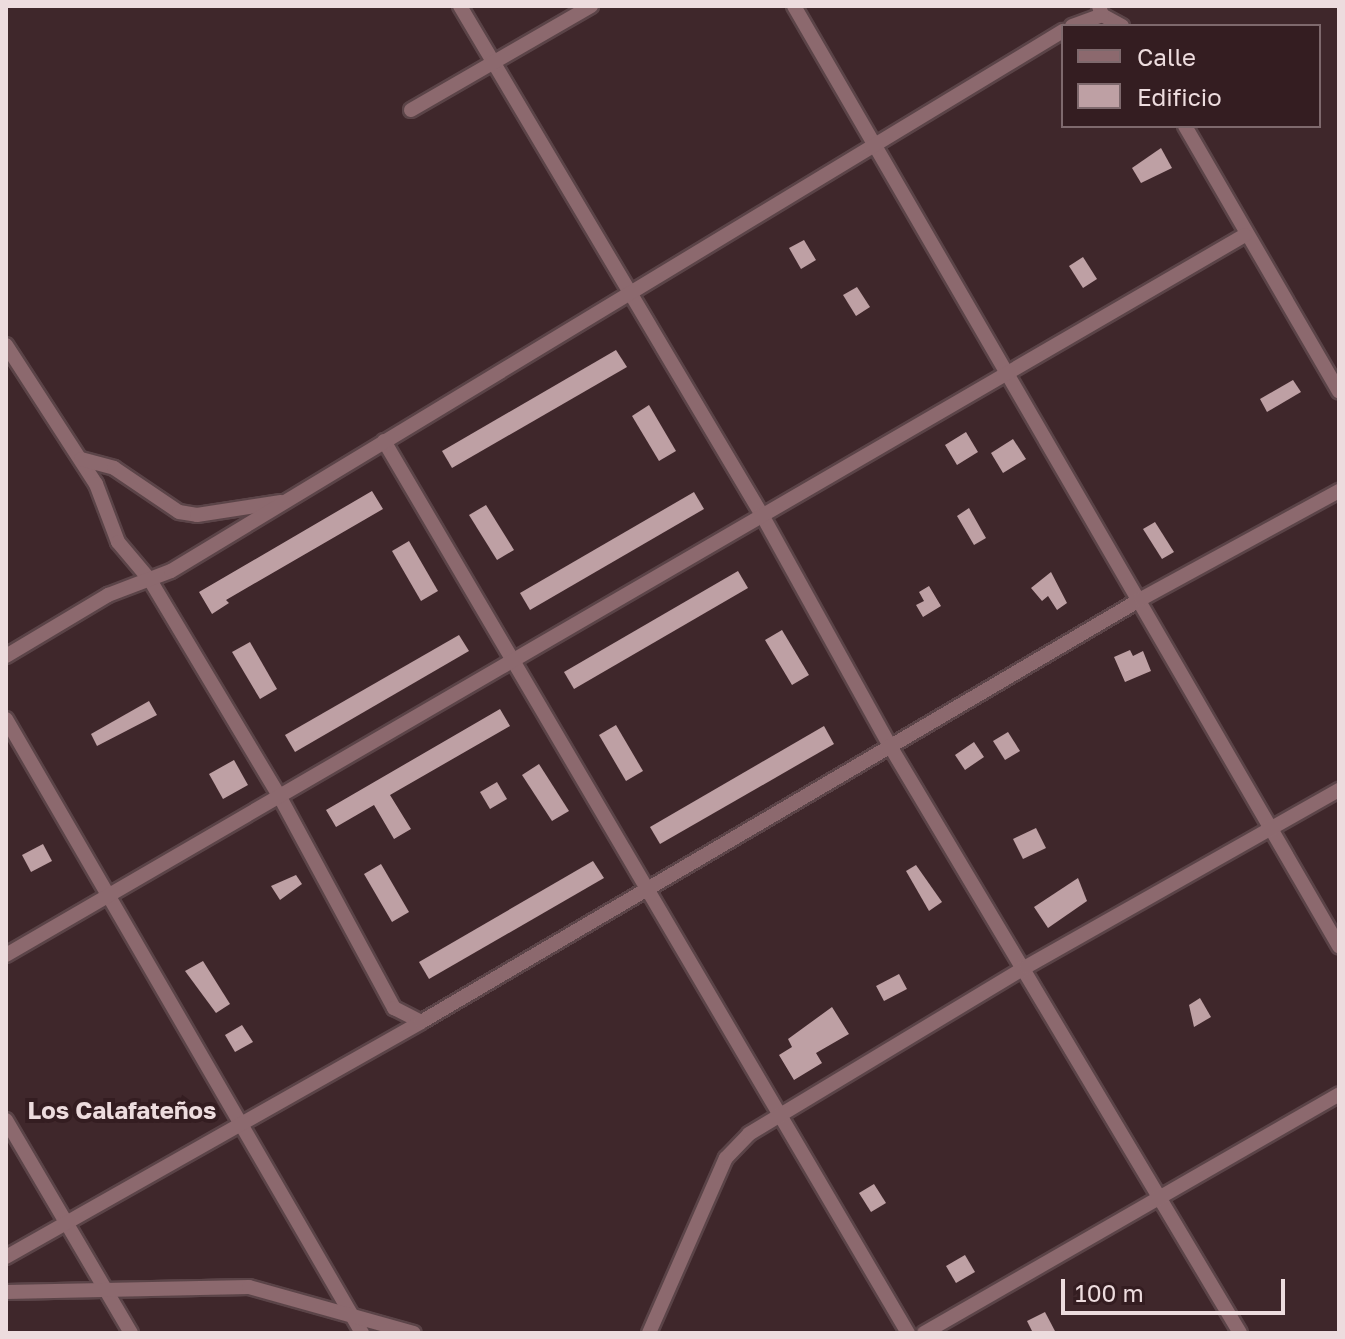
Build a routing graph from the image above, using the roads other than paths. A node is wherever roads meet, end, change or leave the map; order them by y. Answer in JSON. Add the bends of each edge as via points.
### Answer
{"nodes":[{"id":1,"x":460,"y":6,"type":"edge"},
{"id":2,"x":591,"y":6,"type":"edge"},
{"id":3,"x":794,"y":6,"type":"edge"},
{"id":4,"x":1100,"y":10,"type":"edge"},
{"id":5,"x":1076,"y":24,"type":"edge"},
{"id":6,"x":1119,"y":24,"type":"edge"},
{"id":7,"x":1061,"y":32,"type":"edge"},
{"id":8,"x":493,"y":63,"type":"junction"},
{"id":9,"x":411,"y":110,"type":"dead end"},
{"id":10,"x":1186,"y":128,"type":"edge"},
{"id":11,"x":875,"y":144,"type":"junction"},
{"id":12,"x":1245,"y":235,"type":"junction"},
{"id":13,"x":629,"y":296,"type":"junction"},
{"id":14,"x":7,"y":348,"type":"edge"},
{"id":15,"x":1007,"y":374,"type":"junction"},
{"id":16,"x":1339,"y":392,"type":"edge"},
{"id":17,"x":384,"y":441,"type":"junction"},
{"id":18,"x":81,"y":459,"type":"junction"},
{"id":19,"x":1339,"y":491,"type":"edge"},
{"id":20,"x":289,"y":501,"type":"junction"},
{"id":21,"x":762,"y":515,"type":"junction"},
{"id":22,"x":150,"y":580,"type":"junction"},
{"id":23,"x":1141,"y":599,"type":"junction"},
{"id":24,"x":6,"y":656,"type":"edge"},
{"id":25,"x":513,"y":661,"type":"junction"},
{"id":26,"x":6,"y":719,"type":"edge"},
{"id":27,"x":890,"y":746,"type":"junction"},
{"id":28,"x":1339,"y":790,"type":"edge"},
{"id":29,"x":281,"y":799,"type":"junction"},
{"id":30,"x":1270,"y":833,"type":"junction"},
{"id":31,"x":649,"y":888,"type":"junction"},
{"id":32,"x":107,"y":896,"type":"junction"},
{"id":33,"x":1339,"y":946,"type":"edge"},
{"id":34,"x":6,"y":955,"type":"edge"},
{"id":35,"x":1026,"y":967,"type":"junction"},
{"id":36,"x":421,"y":1022,"type":"junction"},
{"id":37,"x":1339,"y":1094,"type":"edge"},
{"id":38,"x":777,"y":1113,"type":"junction"},
{"id":39,"x":6,"y":1120,"type":"edge"},
{"id":40,"x":240,"y":1123,"type":"junction"},
{"id":41,"x":1158,"y":1198,"type":"junction"},
{"id":42,"x":66,"y":1224,"type":"junction"},
{"id":43,"x":6,"y":1257,"type":"edge"},
{"id":44,"x":105,"y":1289,"type":"junction"},
{"id":45,"x":6,"y":1292,"type":"edge"},
{"id":46,"x":352,"y":1316,"type":"junction"},
{"id":47,"x":131,"y":1333,"type":"edge"},
{"id":48,"x":362,"y":1333,"type":"edge"},
{"id":49,"x":411,"y":1333,"type":"edge"},
{"id":50,"x":649,"y":1333,"type":"edge"},
{"id":51,"x":908,"y":1333,"type":"edge"},
{"id":52,"x":924,"y":1333,"type":"edge"},
{"id":53,"x":1240,"y":1333,"type":"edge"}],
"edges":[{"from":1,"to":8,"type":"street"},
{"from":2,"to":8,"type":"street"},
{"from":3,"to":11,"type":"street"},
{"from":4,"to":5,"type":"street"},
{"from":4,"to":6,"type":"street"},
{"from":7,"to":11,"type":"street"},
{"from":8,"to":9,"type":"street"},
{"from":8,"to":13,"type":"street"},
{"from":10,"to":12,"type":"street"},
{"from":11,"to":13,"type":"street"},
{"from":11,"to":15,"type":"street"},
{"from":12,"to":15,"type":"street"},
{"from":12,"to":16,"type":"street"},
{"from":13,"to":17,"type":"street"},
{"from":13,"to":21,"type":"street"},
{"from":14,"to":18,"type":"street"},
{"from":15,"to":21,"type":"street"},
{"from":15,"to":23,"type":"street"},
{"from":17,"to":20,"type":"street"},
{"from":17,"to":25,"type":"street"},
{"from":18,"to":20,"type":"street","via":[[114,468],[179,512],[197,515]]},
{"from":18,"to":22,"type":"street","via":[[118,542]]},
{"from":19,"to":23,"type":"street"},
{"from":20,"to":22,"type":"street"},
{"from":21,"to":25,"type":"street"},
{"from":21,"to":27,"type":"street"},
{"from":22,"to":24,"type":"street","via":[[108,595]]},
{"from":22,"to":29,"type":"street"},
{"from":23,"to":27,"type":"street"},
{"from":23,"to":30,"type":"street"},
{"from":25,"to":29,"type":"street"},
{"from":25,"to":31,"type":"street"},
{"from":26,"to":32,"type":"street"},
{"from":27,"to":31,"type":"street"},
{"from":27,"to":35,"type":"street"},
{"from":28,"to":30,"type":"street"},
{"from":29,"to":32,"type":"street"},
{"from":29,"to":36,"type":"street","via":[[394,1008]]},
{"from":30,"to":33,"type":"street"},
{"from":30,"to":35,"type":"street"},
{"from":31,"to":36,"type":"street"},
{"from":31,"to":38,"type":"street"},
{"from":32,"to":34,"type":"street"},
{"from":32,"to":40,"type":"street"},
{"from":35,"to":38,"type":"street"},
{"from":35,"to":41,"type":"street"},
{"from":36,"to":40,"type":"street"},
{"from":37,"to":41,"type":"street"},
{"from":38,"to":50,"type":"street","via":[[726,1158]]},
{"from":38,"to":51,"type":"street"},
{"from":39,"to":42,"type":"street"},
{"from":40,"to":42,"type":"street"},
{"from":40,"to":46,"type":"street"},
{"from":41,"to":52,"type":"street"},
{"from":41,"to":53,"type":"street"},
{"from":42,"to":43,"type":"street"},
{"from":42,"to":44,"type":"street"},
{"from":44,"to":45,"type":"street"},
{"from":44,"to":46,"type":"street","via":[[249,1287]]},
{"from":44,"to":47,"type":"street"},
{"from":46,"to":48,"type":"street"},
{"from":46,"to":49,"type":"street"}]}
